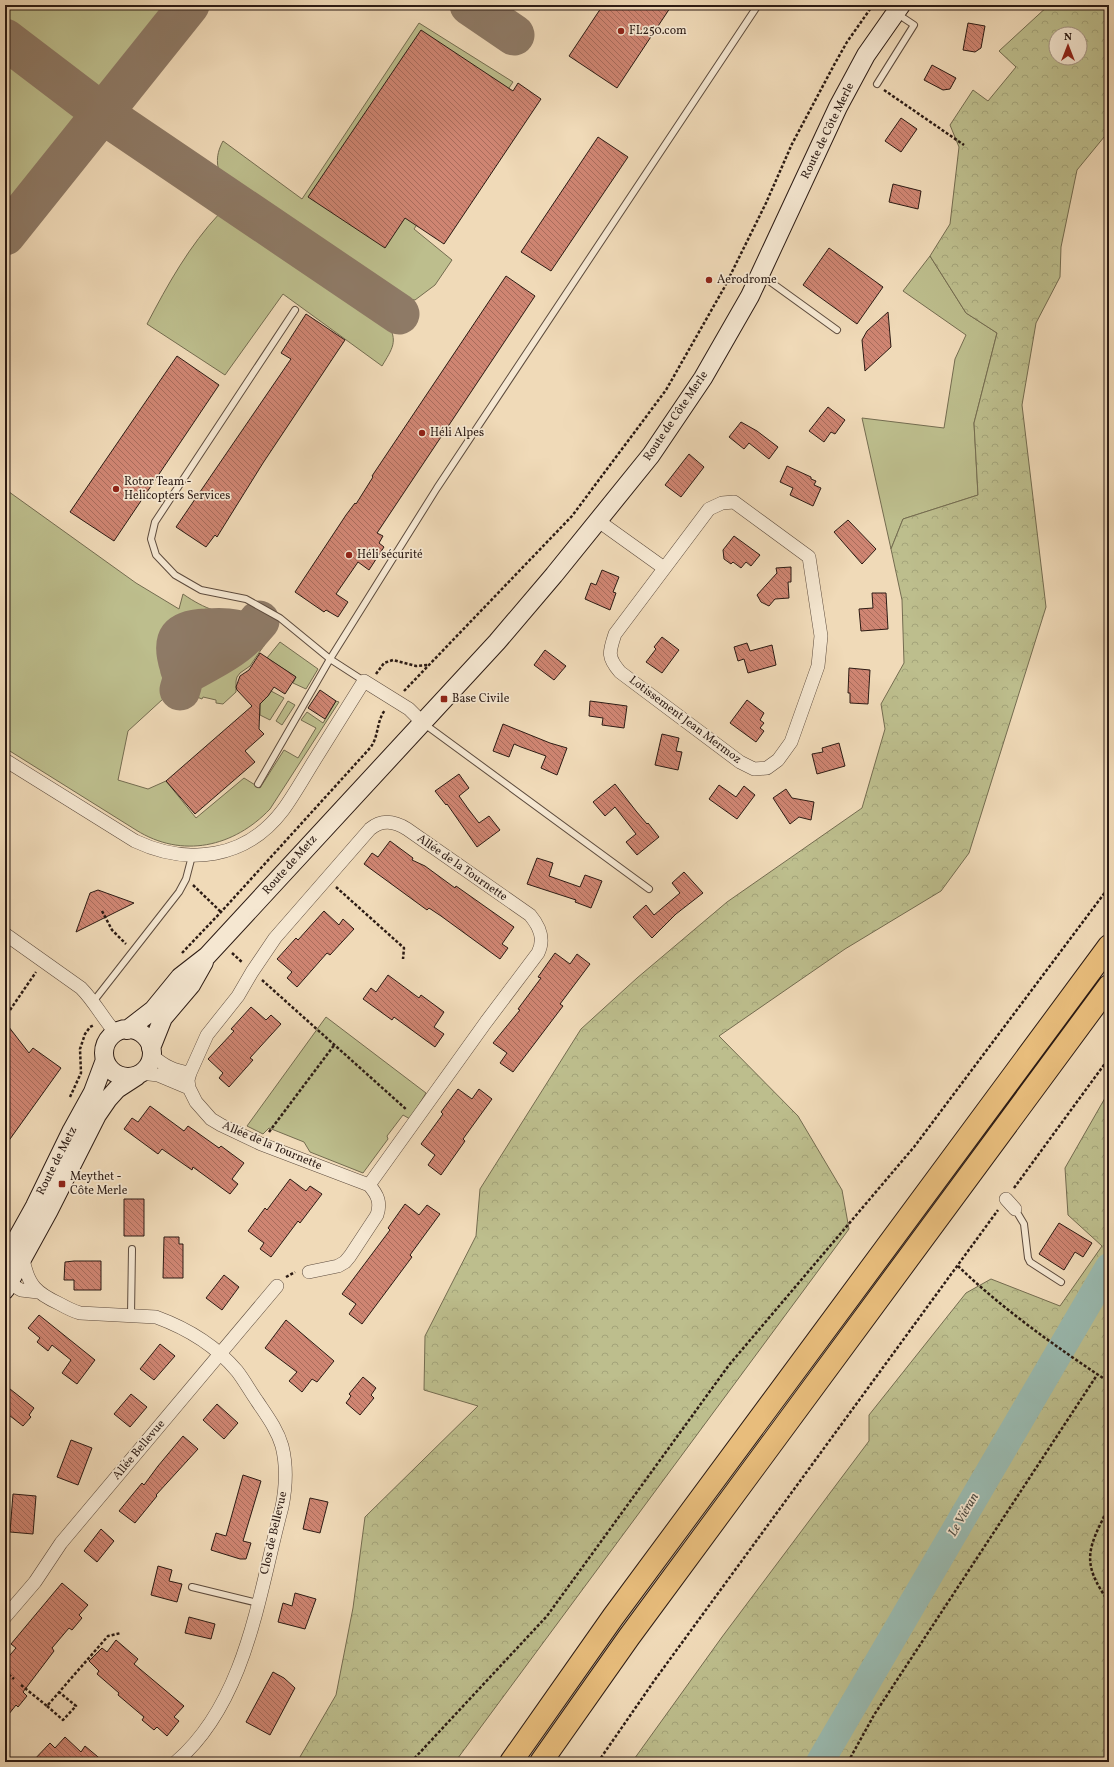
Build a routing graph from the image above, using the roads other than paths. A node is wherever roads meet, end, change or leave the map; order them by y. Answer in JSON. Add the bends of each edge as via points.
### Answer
{"nodes":[{"id":1,"x":758,"y":5,"type":"edge"},
{"id":2,"x":898,"y":9,"type":"edge"},
{"id":3,"x":876,"y":84,"type":"road end"},
{"id":4,"x":760,"y":274,"type":"junction"},
{"id":5,"x":295,"y":310,"type":"dead end"},
{"id":6,"x":837,"y":330,"type":"dead end"},
{"id":7,"x":597,"y":520,"type":"junction"},
{"id":8,"x":664,"y":568,"type":"junction"},
{"id":9,"x":330,"y":659,"type":"junction"},
{"id":10,"x":366,"y":683,"type":"junction"},
{"id":11,"x":422,"y":722,"type":"junction"},
{"id":12,"x":5,"y":760,"type":"edge"},
{"id":13,"x":373,"y":775,"type":"joint"},
{"id":14,"x":258,"y":784,"type":"dead end"},
{"id":15,"x":192,"y":856,"type":"junction"},
{"id":16,"x":649,"y":889,"type":"dead end"},
{"id":17,"x":5,"y":934,"type":"edge"},
{"id":18,"x":1109,"y":946,"type":"edge"},
{"id":19,"x":207,"y":956,"type":"junction"},
{"id":20,"x":1109,"y":986,"type":"edge"},
{"id":21,"x":93,"y":1002,"type":"junction"},
{"id":22,"x":122,"y":1031,"type":"junction"},
{"id":23,"x":151,"y":1051,"type":"junction"},
{"id":24,"x":105,"y":1060,"type":"junction"},
{"id":25,"x":190,"y":1073,"type":"junction"},
{"id":26,"x":139,"y":1074,"type":"junction"},
{"id":27,"x":189,"y":1088,"type":"junction"},
{"id":28,"x":369,"y":1185,"type":"junction"},
{"id":29,"x":1006,"y":1199,"type":"road end"},
{"id":30,"x":1015,"y":1209,"type":"joint"},
{"id":31,"x":132,"y":1248,"type":"dead end"},
{"id":32,"x":18,"y":1252,"type":"junction"},
{"id":33,"x":5,"y":1260,"type":"edge"},
{"id":34,"x":309,"y":1272,"type":"road end"},
{"id":35,"x":1061,"y":1282,"type":"dead end"},
{"id":36,"x":7,"y":1286,"type":"edge"},
{"id":37,"x":277,"y":1286,"type":"road end"},
{"id":38,"x":38,"y":1292,"type":"junction"},
{"id":39,"x":131,"y":1315,"type":"junction"},
{"id":40,"x":219,"y":1353,"type":"junction"},
{"id":41,"x":192,"y":1587,"type":"dead end"},
{"id":42,"x":258,"y":1603,"type":"junction"},
{"id":43,"x":5,"y":1618,"type":"edge"},
{"id":44,"x":176,"y":1762,"type":"edge"},
{"id":45,"x":510,"y":1762,"type":"edge"},
{"id":46,"x":540,"y":1762,"type":"edge"}],
"edges":[{"from":1,"to":9,"type":"lane","via":[[437,488]]},
{"from":2,"to":3,"type":"lane","via":[[914,25]]},
{"from":2,"to":4,"type":"main road","name":"Route de Côte Merle","via":[[866,54],[838,107]]},
{"from":4,"to":6,"type":"lane"},
{"from":4,"to":7,"type":"main road","name":"Route de Côte Merle","via":[[703,378],[651,456]]},
{"from":5,"to":9,"type":"lane","via":[[155,522],[151,539],[156,555],[175,575],[201,590],[246,599],[280,618]]},
{"from":7,"to":8,"type":"street"},
{"from":7,"to":11,"type":"main road","name":"Route de Côte Merle","via":[[497,642]]},
{"from":8,"to":8,"type":"street","name":"Lotissement Jean Mermoz","via":[[614,634],[610,648],[611,661],[620,672],[740,762],[754,769],[767,768],[778,760],[791,742],[818,666],[821,636],[808,557],[734,502],[722,503],[709,509]]},
{"from":9,"to":10,"type":"lane"},
{"from":9,"to":14,"type":"lane"},
{"from":10,"to":11,"type":"street","via":[[409,709]]},
{"from":10,"to":15,"type":"street","via":[[274,820],[241,844],[216,853]]},
{"from":11,"to":13,"type":"main road","name":"Route de Côte Merle"},
{"from":11,"to":16,"type":"lane"},
{"from":12,"to":15,"type":"street","via":[[150,849]]},
{"from":13,"to":19,"type":"main road","name":"Route de Metz"},
{"from":15,"to":21,"type":"lane","via":[[186,879],[179,892]]},
{"from":17,"to":21,"type":"street","via":[[81,988]]},
{"from":18,"to":45,"type":"highway","via":[[613,1617]]},
{"from":19,"to":22,"type":"main road","name":"Route de Metz","via":[[180,977],[153,1010]]},
{"from":19,"to":23,"type":"main road","name":"Route de Metz","via":[[191,985],[162,1018]]},
{"from":20,"to":46,"type":"highway","via":[[629,1636]]},
{"from":21,"to":22,"type":"street","via":[[104,1020]]},
{"from":22,"to":23,"type":"main road","via":[[139,1033],[145,1037]]},
{"from":22,"to":24,"type":"main road","via":[[110,1038],[104,1052]]},
{"from":23,"to":25,"type":"street","via":[[162,1064],[177,1072]]},
{"from":23,"to":26,"type":"main road","via":[[148,1065]]},
{"from":24,"to":26,"type":"main road","via":[[118,1075],[125,1077]]},
{"from":24,"to":32,"type":"main road","name":"Route de Metz","via":[[94,1092],[72,1130]]},
{"from":25,"to":27,"type":"street","name":"Allée de la Tournette"},
{"from":25,"to":28,"type":"street","name":"Allée de la Tournette","via":[[207,1035],[242,991],[275,938],[326,878],[375,825],[392,822],[407,829],[530,915],[540,931],[542,946]]},
{"from":26,"to":27,"type":"street","via":[[158,1075]]},
{"from":26,"to":32,"type":"main road","name":"Route de Metz","via":[[117,1089],[101,1110]]},
{"from":27,"to":28,"type":"street","name":"Allée de la Tournette","via":[[196,1102],[212,1119],[233,1132]]},
{"from":28,"to":34,"type":"street","via":[[379,1200],[379,1208],[350,1256],[338,1266]]},
{"from":29,"to":30,"type":"street"},
{"from":30,"to":35,"type":"lane","via":[[1024,1224],[1030,1262]]},
{"from":31,"to":39,"type":"lane"},
{"from":32,"to":33,"type":"main road","name":"Route de Metz"},
{"from":32,"to":36,"type":"main road","name":"Route de Metz"},
{"from":32,"to":38,"type":"street","name":"Clos de Bellevue","via":[[27,1275]]},
{"from":36,"to":38,"type":"street","name":"Clos de Bellevue"},
{"from":37,"to":40,"type":"street","name":"Allée Bellevue"},
{"from":38,"to":39,"type":"street","name":"Clos de Bellevue","via":[[76,1312]]},
{"from":39,"to":40,"type":"street","name":"Clos de Bellevue","via":[[151,1316],[166,1321],[204,1341]]},
{"from":40,"to":42,"type":"street","name":"Clos de Bellevue","via":[[237,1371],[274,1428],[282,1448],[284,1494]]},
{"from":40,"to":43,"type":"street","name":"Allée Bellevue","via":[[56,1548]]},
{"from":41,"to":42,"type":"lane"},
{"from":42,"to":44,"type":"street","name":"Clos de Bellevue","via":[[241,1665],[226,1697],[198,1739]]}]}
